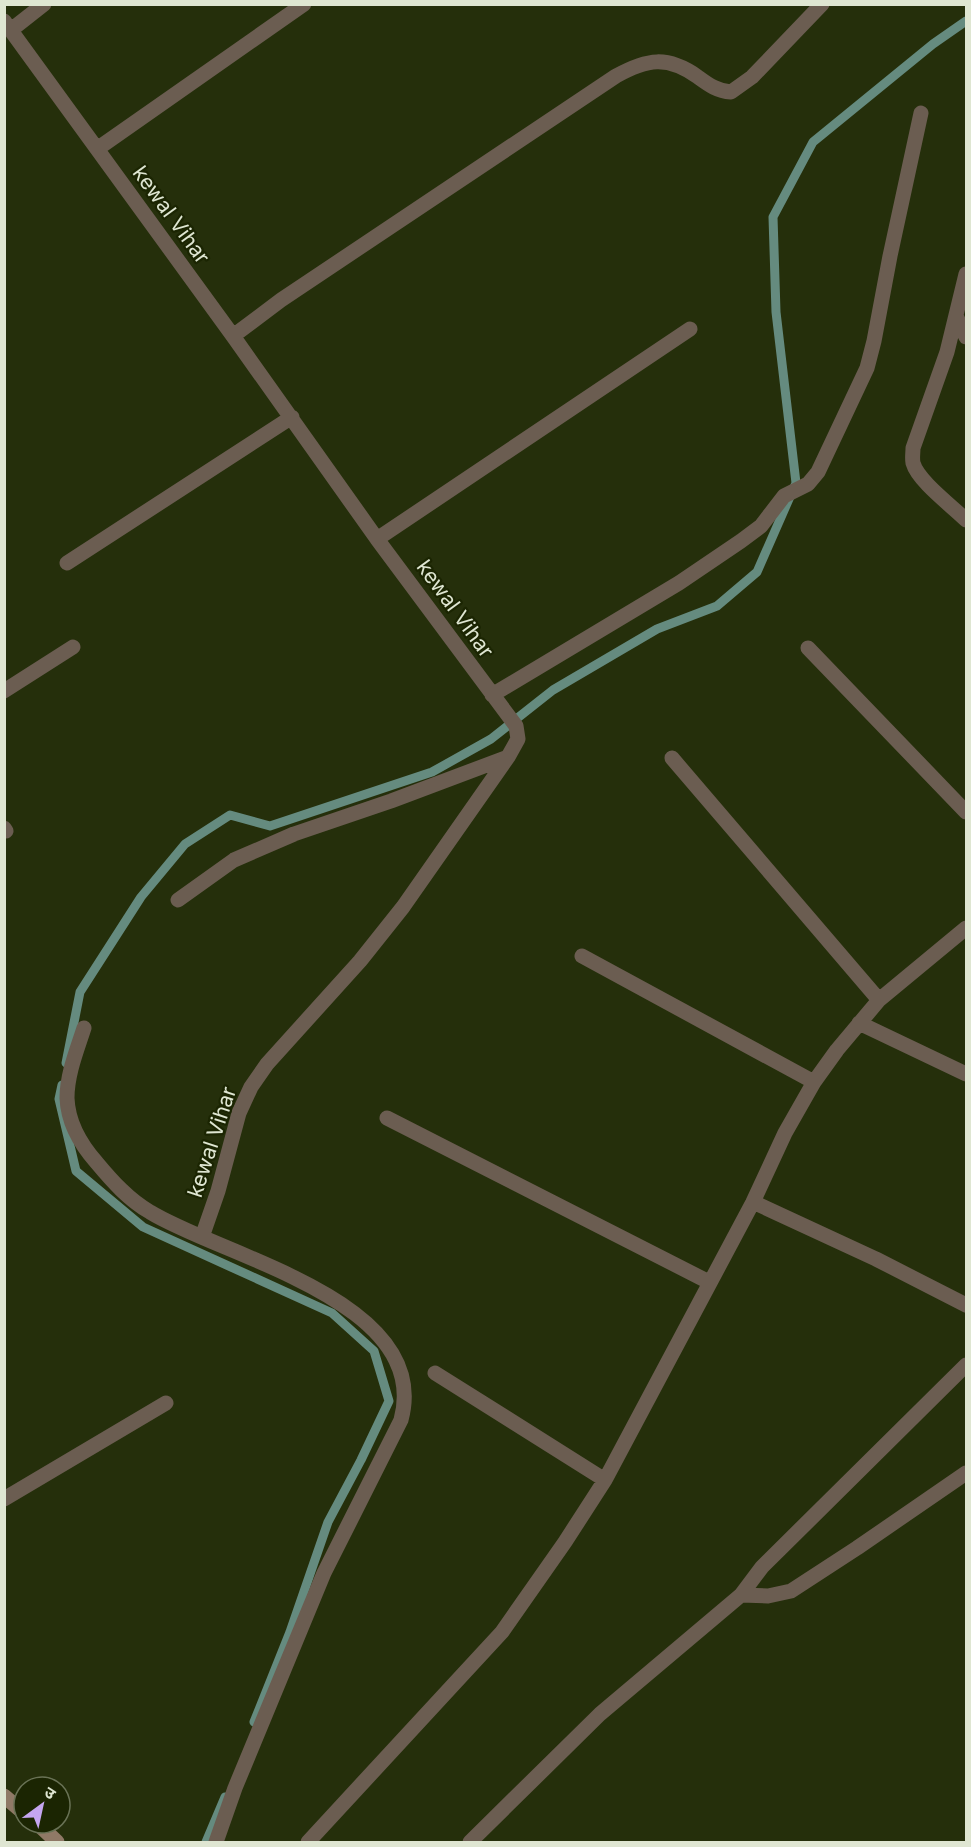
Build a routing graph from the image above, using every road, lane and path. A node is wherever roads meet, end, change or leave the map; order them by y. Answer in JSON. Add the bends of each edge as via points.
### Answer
{"nodes":[{"id":1,"x":44,"y":4,"type":"edge"},
{"id":2,"x":304,"y":4,"type":"edge"},
{"id":3,"x":822,"y":4,"type":"edge"},
{"id":4,"x":8,"y":25,"type":"edge"},
{"id":5,"x":921,"y":113,"type":"dead end"},
{"id":6,"x":97,"y":149,"type":"junction"},
{"id":7,"x":966,"y":274,"type":"edge"},
{"id":8,"x":957,"y":318,"type":"junction"},
{"id":9,"x":690,"y":329,"type":"dead end"},
{"id":10,"x":233,"y":336,"type":"junction"},
{"id":11,"x":966,"y":337,"type":"edge"},
{"id":12,"x":292,"y":417,"type":"junction"},
{"id":13,"x":966,"y":520,"type":"edge"},
{"id":14,"x":377,"y":539,"type":"junction"},
{"id":15,"x":67,"y":563,"type":"dead end"},
{"id":16,"x":74,"y":647,"type":"dead end"},
{"id":17,"x":808,"y":648,"type":"dead end"},
{"id":18,"x":4,"y":691,"type":"edge"},
{"id":19,"x":492,"y":695,"type":"junction"},
{"id":20,"x":508,"y":757,"type":"junction"},
{"id":21,"x":672,"y":758,"type":"dead end"},
{"id":22,"x":966,"y":812,"type":"edge"},
{"id":23,"x":178,"y":900,"type":"dead end"},
{"id":24,"x":966,"y":928,"type":"edge"},
{"id":25,"x":582,"y":956,"type":"dead end"},
{"id":26,"x":879,"y":1000,"type":"junction"},
{"id":27,"x":859,"y":1023,"type":"junction"},
{"id":28,"x":84,"y":1028,"type":"dead end"},
{"id":29,"x":966,"y":1074,"type":"edge"},
{"id":30,"x":814,"y":1083,"type":"junction"},
{"id":31,"x":387,"y":1118,"type":"dead end"},
{"id":32,"x":753,"y":1202,"type":"junction"},
{"id":33,"x":202,"y":1237,"type":"junction"},
{"id":34,"x":708,"y":1282,"type":"junction"},
{"id":35,"x":966,"y":1305,"type":"edge"},
{"id":36,"x":966,"y":1365,"type":"edge"},
{"id":37,"x":435,"y":1373,"type":"dead end"},
{"id":38,"x":166,"y":1403,"type":"dead end"},
{"id":39,"x":966,"y":1473,"type":"edge"},
{"id":40,"x":604,"y":1480,"type":"junction"},
{"id":41,"x":4,"y":1499,"type":"edge"},
{"id":42,"x":741,"y":1595,"type":"junction"},
{"id":43,"x":216,"y":1842,"type":"edge"},
{"id":44,"x":308,"y":1842,"type":"edge"},
{"id":45,"x":470,"y":1842,"type":"edge"}],
"edges":[{"from":1,"to":4,"type":"street"},
{"from":2,"to":6,"type":"street"},
{"from":3,"to":10,"type":"street","via":[[752,77],[731,92],[715,90],[687,69],[670,62],[654,61],[616,76]]},
{"from":4,"to":6,"type":"street","name":"kewal Vihar"},
{"from":5,"to":19,"type":"street","via":[[867,368],[818,472],[804,486],[787,493],[761,526],[741,541],[679,583]]},
{"from":6,"to":10,"type":"street","name":"kewal Vihar"},
{"from":7,"to":8,"type":"street"},
{"from":8,"to":11,"type":"street"},
{"from":8,"to":13,"type":"street","via":[[913,448],[913,462],[926,482]]},
{"from":9,"to":14,"type":"street"},
{"from":10,"to":12,"type":"street","name":"kewal Vihar"},
{"from":12,"to":14,"type":"street","name":"kewal Vihar"},
{"from":12,"to":15,"type":"street"},
{"from":14,"to":19,"type":"street","name":"kewal Vihar"},
{"from":16,"to":18,"type":"street"},
{"from":17,"to":22,"type":"street"},
{"from":19,"to":20,"type":"street","name":"kewal Vihar","via":[[512,721],[518,739]]},
{"from":20,"to":23,"type":"street","via":[[294,834],[234,860]]},
{"from":20,"to":33,"type":"street","name":"kewal Vihar","via":[[403,907],[251,1087],[239,1113]]},
{"from":21,"to":26,"type":"street"},
{"from":24,"to":26,"type":"street"},
{"from":25,"to":30,"type":"street"},
{"from":26,"to":27,"type":"street"},
{"from":27,"to":29,"type":"street"},
{"from":27,"to":30,"type":"street"},
{"from":28,"to":33,"type":"street","via":[[67,1099],[71,1121],[83,1147],[131,1198],[150,1212]]},
{"from":30,"to":32,"type":"street"},
{"from":31,"to":34,"type":"street"},
{"from":32,"to":34,"type":"street"},
{"from":32,"to":35,"type":"street"},
{"from":33,"to":43,"type":"street","via":[[298,1278],[353,1310],[380,1336],[395,1359],[405,1384],[406,1403],[324,1573]]},
{"from":34,"to":40,"type":"street"},
{"from":36,"to":42,"type":"street","via":[[762,1567]]},
{"from":37,"to":40,"type":"street"},
{"from":38,"to":41,"type":"street"},
{"from":39,"to":42,"type":"street","via":[[791,1591],[768,1596]]},
{"from":40,"to":44,"type":"street","via":[[502,1632]]},
{"from":42,"to":45,"type":"street","via":[[600,1714]]}]}
